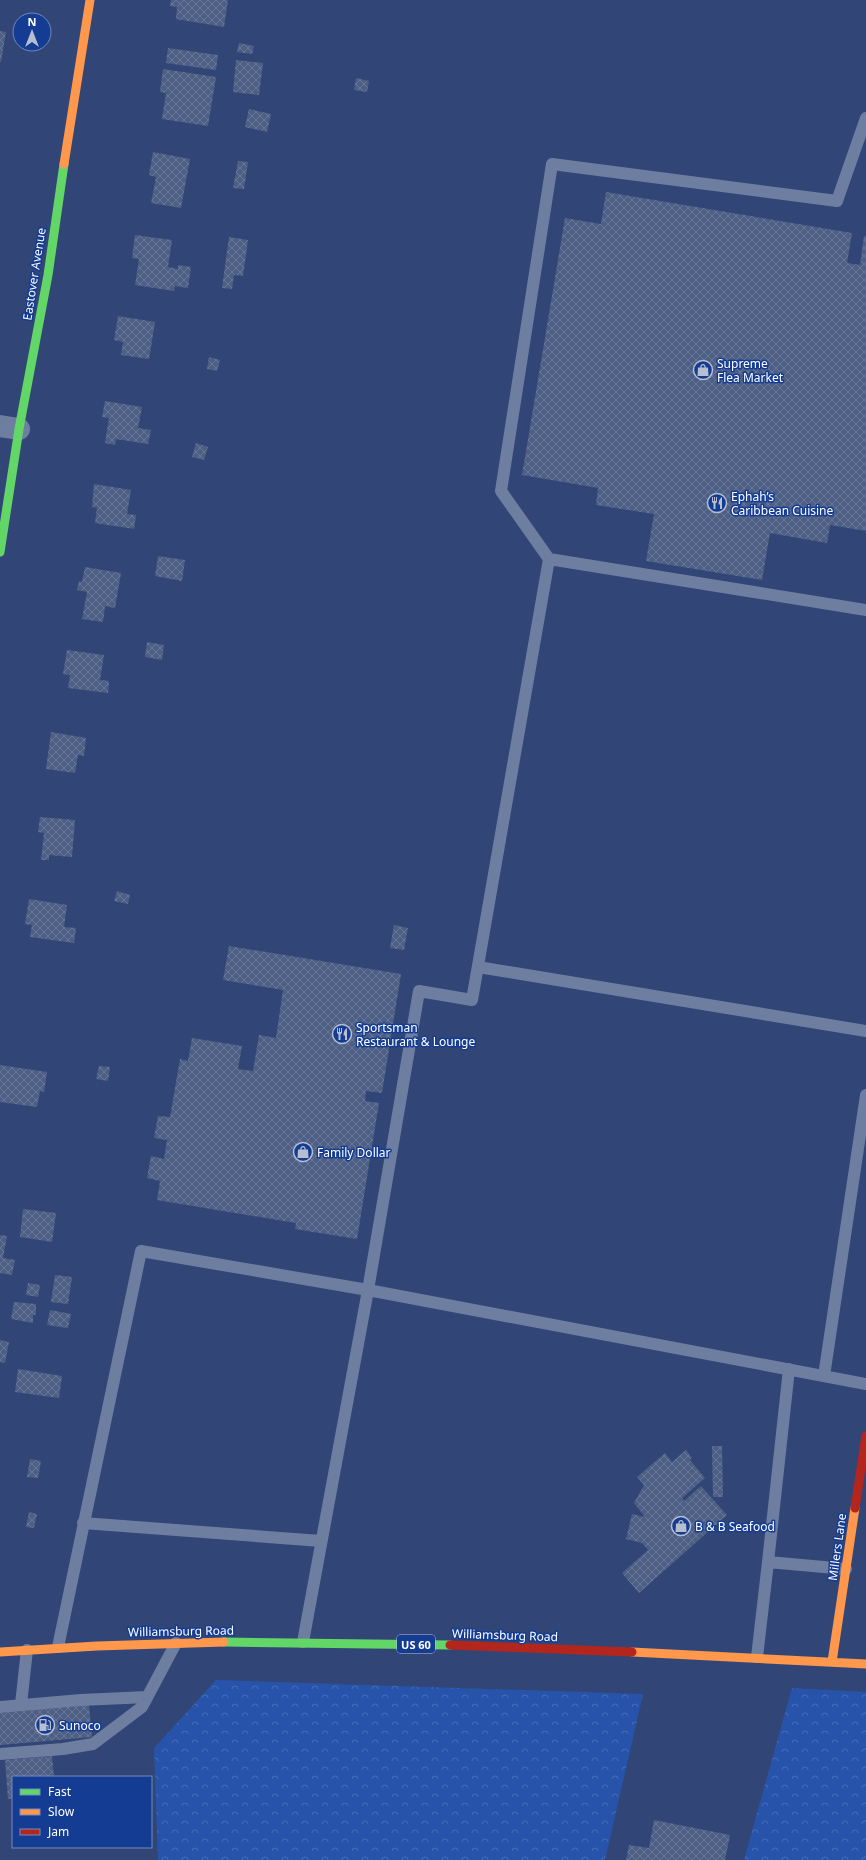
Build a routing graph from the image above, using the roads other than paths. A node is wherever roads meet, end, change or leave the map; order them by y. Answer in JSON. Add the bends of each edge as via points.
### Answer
{"nodes":[{"id":1,"x":90,"y":0,"type":"edge"},
{"id":2,"x":866,"y":118,"type":"edge"},
{"id":3,"x":9,"y":427,"type":"edge"},
{"id":4,"x":0,"y":552,"type":"edge"},
{"id":5,"x":550,"y":559,"type":"junction"},
{"id":6,"x":866,"y":610,"type":"edge"},
{"id":7,"x":478,"y":967,"type":"junction"},
{"id":8,"x":866,"y":1032,"type":"edge"},
{"id":9,"x":866,"y":1095,"type":"edge"},
{"id":10,"x":368,"y":1290,"type":"junction"},
{"id":11,"x":788,"y":1370,"type":"junction"},
{"id":12,"x":824,"y":1376,"type":"junction"},
{"id":13,"x":866,"y":1384,"type":"edge"},
{"id":14,"x":866,"y":1436,"type":"edge"},
{"id":15,"x":84,"y":1523,"type":"junction"},
{"id":16,"x":321,"y":1541,"type":"junction"},
{"id":17,"x":768,"y":1562,"type":"junction"},
{"id":18,"x":846,"y":1569,"type":"junction"},
{"id":19,"x":303,"y":1642,"type":"junction"},
{"id":20,"x":176,"y":1643,"type":"junction"},
{"id":21,"x":58,"y":1647,"type":"junction"},
{"id":22,"x":28,"y":1650,"type":"junction"},
{"id":23,"x":0,"y":1652,"type":"edge"},
{"id":24,"x":757,"y":1657,"type":"junction"},
{"id":25,"x":832,"y":1662,"type":"junction"},
{"id":26,"x":866,"y":1664,"type":"edge"},
{"id":27,"x":147,"y":1697,"type":"junction"},
{"id":28,"x":22,"y":1704,"type":"junction"},
{"id":29,"x":0,"y":1707,"type":"edge"},
{"id":30,"x":0,"y":1754,"type":"edge"}],
"edges":[{"from":1,"to":3,"type":"main road","name":"Eastover Avenue","via":[[48,275]]},
{"from":2,"to":5,"type":"lane","via":[[837,201],[552,164],[501,491]]},
{"from":3,"to":4,"type":"main road","name":"Eastover Avenue"},
{"from":5,"to":6,"type":"lane"},
{"from":5,"to":7,"type":"lane"},
{"from":7,"to":8,"type":"lane"},
{"from":7,"to":10,"type":"lane","via":[[472,1000],[419,991]]},
{"from":9,"to":12,"type":"lane"},
{"from":10,"to":11,"type":"lane"},
{"from":10,"to":15,"type":"lane","via":[[141,1251]]},
{"from":10,"to":16,"type":"lane"},
{"from":11,"to":12,"type":"lane"},
{"from":11,"to":17,"type":"lane"},
{"from":12,"to":13,"type":"lane"},
{"from":14,"to":18,"type":"main road","name":"Millers Lane"},
{"from":15,"to":16,"type":"lane"},
{"from":15,"to":21,"type":"lane"},
{"from":16,"to":19,"type":"lane"},
{"from":17,"to":18,"type":"lane"},
{"from":17,"to":24,"type":"lane"},
{"from":18,"to":25,"type":"main road","name":"Millers Lane"},
{"from":19,"to":20,"type":"main road","name":"Williamsburg Road","number":"US 60"},
{"from":19,"to":24,"type":"main road","name":"Williamsburg Road","number":"US 60"},
{"from":20,"to":21,"type":"main road","name":"Williamsburg Road","number":"US 60"},
{"from":20,"to":27,"type":"lane"},
{"from":21,"to":22,"type":"main road","name":"Williamsburg Road","number":"US 60"},
{"from":22,"to":23,"type":"main road","name":"Williamsburg Road","number":"US 60"},
{"from":22,"to":28,"type":"lane"},
{"from":24,"to":25,"type":"main road","name":"Williamsburg Road","number":"US 60"},
{"from":25,"to":26,"type":"main road","name":"Williamsburg Road","number":"US 60"},
{"from":27,"to":28,"type":"lane"},
{"from":27,"to":30,"type":"lane","via":[[142,1707],[93,1744]]},
{"from":28,"to":29,"type":"lane"}]}
